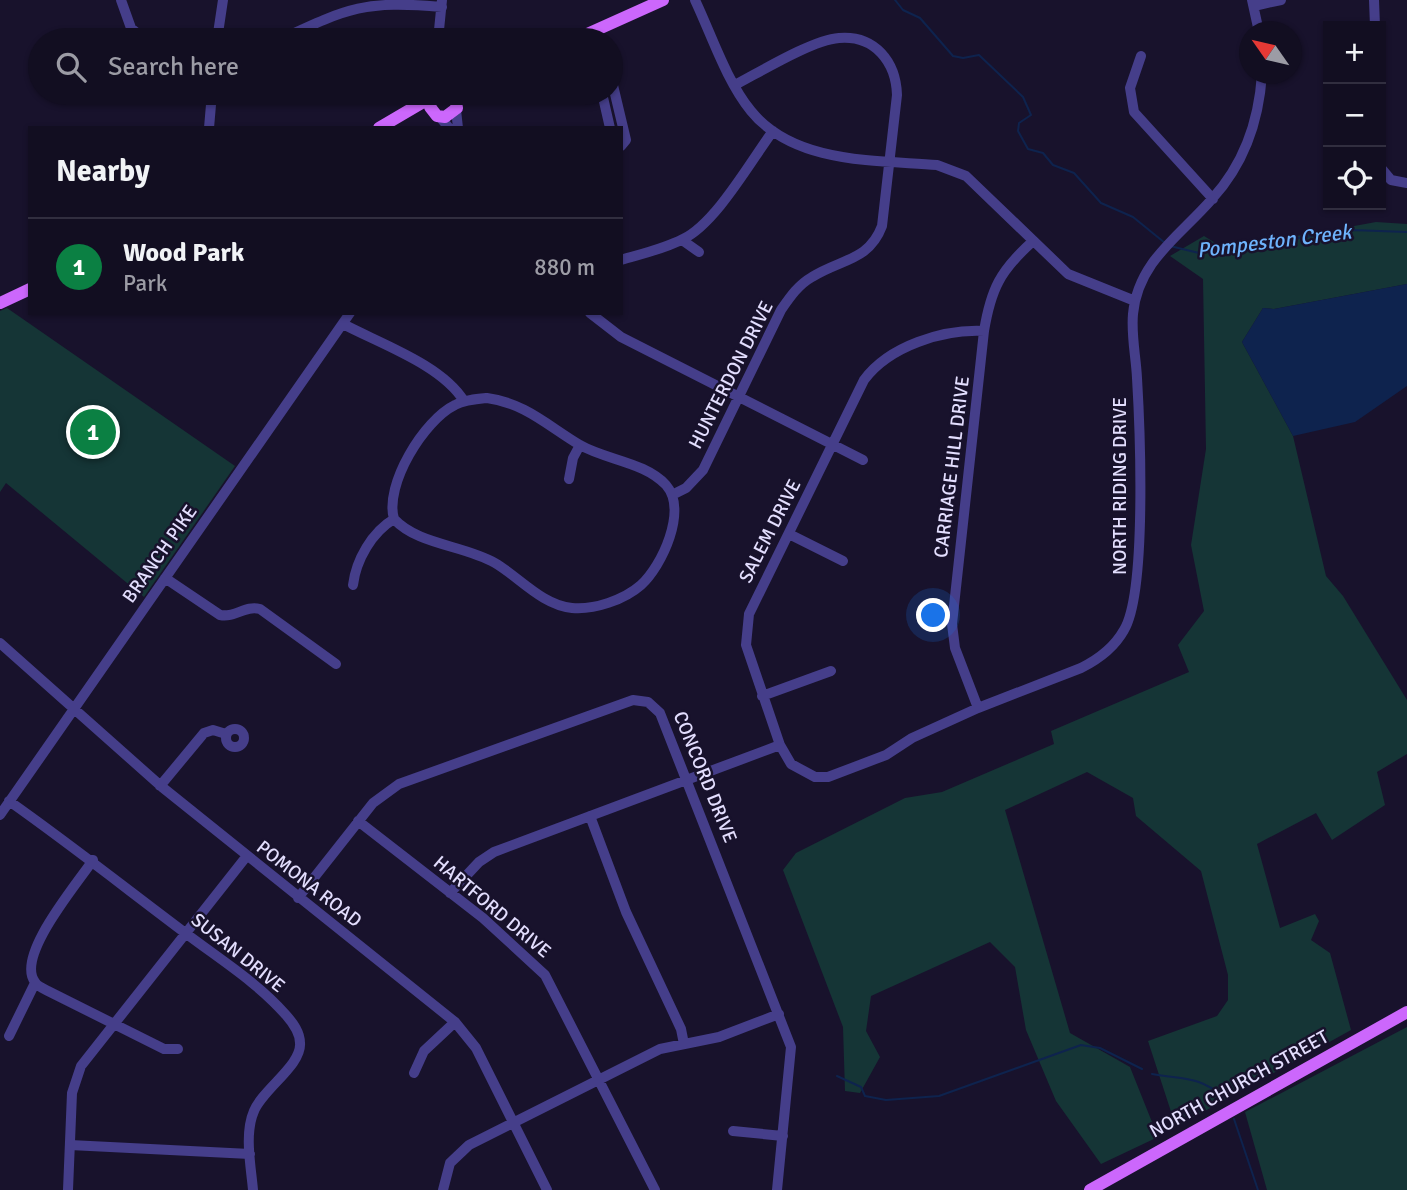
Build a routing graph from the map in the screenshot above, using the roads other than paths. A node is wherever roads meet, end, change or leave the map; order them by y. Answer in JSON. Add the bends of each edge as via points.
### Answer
{"nodes":[{"id":1,"x":121,"y":0,"type":"edge"},
{"id":2,"x":223,"y":0,"type":"edge"},
{"id":3,"x":337,"y":0,"type":"edge"},
{"id":4,"x":663,"y":0,"type":"edge"},
{"id":5,"x":695,"y":0,"type":"edge"},
{"id":6,"x":1281,"y":0,"type":"edge"},
{"id":7,"x":1374,"y":0,"type":"edge"},
{"id":8,"x":1253,"y":3,"type":"edge"},
{"id":9,"x":442,"y":4,"type":"edge"},
{"id":10,"x":338,"y":13,"type":"junction"},
{"id":11,"x":1257,"y":21,"type":"edge"},
{"id":12,"x":1375,"y":21,"type":"edge"},
{"id":13,"x":131,"y":28,"type":"edge"},
{"id":14,"x":219,"y":28,"type":"edge"},
{"id":15,"x":305,"y":28,"type":"edge"},
{"id":16,"x":439,"y":28,"type":"edge"},
{"id":17,"x":607,"y":28,"type":"edge"},
{"id":18,"x":1141,"y":56,"type":"dead end"},
{"id":19,"x":1261,"y":84,"type":"edge"},
{"id":20,"x":735,"y":85,"type":"junction"},
{"id":21,"x":211,"y":105,"type":"edge"},
{"id":22,"x":416,"y":105,"type":"edge"},
{"id":23,"x":434,"y":105,"type":"edge"},
{"id":24,"x":455,"y":105,"type":"edge"},
{"id":25,"x":456,"y":105,"type":"edge"},
{"id":26,"x":605,"y":105,"type":"edge"},
{"id":27,"x":618,"y":105,"type":"edge"},
{"id":28,"x":437,"y":116,"type":"junction"},
{"id":29,"x":209,"y":126,"type":"edge"},
{"id":30,"x":384,"y":126,"type":"edge"},
{"id":31,"x":387,"y":126,"type":"edge"},
{"id":32,"x":447,"y":126,"type":"edge"},
{"id":33,"x":458,"y":126,"type":"edge"},
{"id":34,"x":610,"y":126,"type":"edge"},
{"id":35,"x":623,"y":126,"type":"edge"},
{"id":36,"x":623,"y":127,"type":"edge"},
{"id":37,"x":773,"y":131,"type":"junction"},
{"id":38,"x":623,"y":144,"type":"edge"},
{"id":39,"x":891,"y":161,"type":"junction"},
{"id":40,"x":1386,"y":174,"type":"edge"},
{"id":41,"x":1407,"y":183,"type":"edge"},
{"id":42,"x":1213,"y":198,"type":"junction"},
{"id":43,"x":682,"y":240,"type":"junction"},
{"id":44,"x":1032,"y":242,"type":"junction"},
{"id":45,"x":699,"y":252,"type":"dead end"},
{"id":46,"x":623,"y":259,"type":"edge"},
{"id":47,"x":28,"y":290,"type":"edge"},
{"id":48,"x":1135,"y":301,"type":"junction"},
{"id":49,"x":0,"y":303,"type":"edge"},
{"id":50,"x":349,"y":315,"type":"edge"},
{"id":51,"x":593,"y":315,"type":"edge"},
{"id":52,"x":343,"y":324,"type":"junction"},
{"id":53,"x":984,"y":331,"type":"junction"},
{"id":54,"x":738,"y":398,"type":"junction"},
{"id":55,"x":464,"y":401,"type":"junction"},
{"id":56,"x":580,"y":445,"type":"junction"},
{"id":57,"x":831,"y":446,"type":"junction"},
{"id":58,"x":863,"y":460,"type":"dead end"},
{"id":59,"x":569,"y":479,"type":"dead end"},
{"id":60,"x":672,"y":495,"type":"junction"},
{"id":61,"x":394,"y":519,"type":"junction"},
{"id":62,"x":789,"y":534,"type":"junction"},
{"id":63,"x":843,"y":561,"type":"dead end"},
{"id":64,"x":165,"y":578,"type":"junction"},
{"id":65,"x":353,"y":585,"type":"dead end"},
{"id":66,"x":0,"y":643,"type":"edge"},
{"id":67,"x":336,"y":664,"type":"dead end"},
{"id":68,"x":831,"y":671,"type":"dead end"},
{"id":69,"x":762,"y":696,"type":"junction"},
{"id":70,"x":978,"y":708,"type":"junction"},
{"id":71,"x":71,"y":709,"type":"junction"},
{"id":72,"x":226,"y":734,"type":"dead end"},
{"id":73,"x":780,"y":745,"type":"junction"},
{"id":74,"x":854,"y":766,"type":"joint"},
{"id":75,"x":688,"y":781,"type":"junction"},
{"id":76,"x":160,"y":786,"type":"junction"},
{"id":77,"x":9,"y":801,"type":"junction"},
{"id":78,"x":0,"y":815,"type":"edge"},
{"id":79,"x":590,"y":816,"type":"junction"},
{"id":80,"x":359,"y":821,"type":"junction"},
{"id":81,"x":246,"y":857,"type":"junction"},
{"id":82,"x":93,"y":860,"type":"junction"},
{"id":83,"x":450,"y":893,"type":"junction"},
{"id":84,"x":298,"y":898,"type":"junction"},
{"id":85,"x":185,"y":933,"type":"junction"},
{"id":86,"x":35,"y":983,"type":"junction"},
{"id":87,"x":1407,"y":1012,"type":"edge"},
{"id":88,"x":779,"y":1014,"type":"junction"},
{"id":89,"x":455,"y":1022,"type":"junction"},
{"id":90,"x":113,"y":1024,"type":"junction"},
{"id":91,"x":9,"y":1036,"type":"dead end"},
{"id":92,"x":684,"y":1044,"type":"junction"},
{"id":93,"x":178,"y":1049,"type":"dead end"},
{"id":94,"x":414,"y":1073,"type":"dead end"},
{"id":95,"x":600,"y":1078,"type":"junction"},
{"id":96,"x":514,"y":1123,"type":"junction"},
{"id":97,"x":733,"y":1131,"type":"dead end"},
{"id":98,"x":783,"y":1136,"type":"junction"},
{"id":99,"x":70,"y":1145,"type":"junction"},
{"id":100,"x":250,"y":1154,"type":"junction"},
{"id":101,"x":68,"y":1190,"type":"edge"},
{"id":102,"x":253,"y":1190,"type":"edge"},
{"id":103,"x":443,"y":1190,"type":"edge"},
{"id":104,"x":547,"y":1190,"type":"edge"},
{"id":105,"x":655,"y":1190,"type":"edge"},
{"id":106,"x":778,"y":1190,"type":"edge"},
{"id":107,"x":1090,"y":1190,"type":"edge"}],
"edges":[{"from":1,"to":13,"type":"street"},
{"from":2,"to":14,"type":"street"},
{"from":3,"to":10,"type":"street"},
{"from":4,"to":17,"type":"main road"},
{"from":5,"to":20,"type":"street"},
{"from":6,"to":8,"type":"street"},
{"from":7,"to":12,"type":"street"},
{"from":8,"to":11,"type":"street"},
{"from":9,"to":10,"type":"street","via":[[371,2]]},
{"from":9,"to":16,"type":"street"},
{"from":10,"to":15,"type":"street"},
{"from":18,"to":42,"type":"street","via":[[1130,88],[1134,111]]},
{"from":19,"to":42,"type":"street","name":"NORTH RIDING DRIVE","via":[[1249,138]]},
{"from":20,"to":37,"type":"street","via":[[751,111]]},
{"from":20,"to":39,"type":"street","name":"HUNTERDON DRIVE","via":[[832,39],[853,38],[871,44],[889,61],[897,80]]},
{"from":21,"to":29,"type":"street"},
{"from":22,"to":30,"type":"main road"},
{"from":23,"to":28,"type":"main road"},
{"from":24,"to":28,"type":"main road","via":[[449,117]]},
{"from":25,"to":33,"type":"street"},
{"from":26,"to":34,"type":"street"},
{"from":27,"to":35,"type":"street"},
{"from":28,"to":31,"type":"main road","via":[[420,114]]},
{"from":28,"to":32,"type":"street"},
{"from":36,"to":38,"type":"street"},
{"from":37,"to":39,"type":"street","via":[[818,151]]},
{"from":37,"to":43,"type":"street","via":[[710,216]]},
{"from":39,"to":44,"type":"street","via":[[937,165],[966,176]]},
{"from":39,"to":54,"type":"street","name":"HUNTERDON DRIVE","via":[[876,242],[795,290]]},
{"from":40,"to":41,"type":"street","via":[[1391,180]]},
{"from":42,"to":48,"type":"street","name":"NORTH RIDING DRIVE","via":[[1153,260]]},
{"from":43,"to":45,"type":"street"},
{"from":43,"to":46,"type":"street"},
{"from":44,"to":48,"type":"street","via":[[1068,274]]},
{"from":44,"to":53,"type":"street","name":"CARRIAGE HILL DRIVE","via":[[999,276]]},
{"from":47,"to":49,"type":"main road"},
{"from":48,"to":70,"type":"street","name":"NORTH RIDING DRIVE","via":[[1132,330],[1139,464],[1137,589],[1130,618],[1114,646],[1097,660]]},
{"from":50,"to":52,"type":"street","name":"BRANCH PIKE"},
{"from":51,"to":54,"type":"street","via":[[621,337]]},
{"from":52,"to":55,"type":"street","via":[[441,375]]},
{"from":52,"to":64,"type":"street","name":"BRANCH PIKE"},
{"from":53,"to":57,"type":"street","name":"SALEM DRIVE","via":[[953,333],[884,358],[864,380]]},
{"from":53,"to":70,"type":"street","name":"CARRIAGE HILL DRIVE","via":[[952,624],[955,648]]},
{"from":54,"to":57,"type":"street"},
{"from":54,"to":60,"type":"street","name":"HUNTERDON DRIVE","via":[[697,479]]},
{"from":55,"to":56,"type":"street","via":[[512,402]]},
{"from":55,"to":61,"type":"street","via":[[437,417],[415,445],[392,494]]},
{"from":56,"to":59,"type":"street"},
{"from":56,"to":60,"type":"street","via":[[656,476]]},
{"from":57,"to":58,"type":"street"},
{"from":57,"to":62,"type":"street","name":"SALEM DRIVE"},
{"from":60,"to":61,"type":"street","via":[[674,524],[647,578],[628,594],[583,608],[553,602],[495,563],[408,531]]},
{"from":61,"to":65,"type":"street","via":[[366,548]]},
{"from":62,"to":63,"type":"street"},
{"from":62,"to":69,"type":"street","name":"SALEM DRIVE","via":[[755,598],[745,629]]},
{"from":64,"to":67,"type":"street","via":[[224,616],[260,609]]},
{"from":64,"to":71,"type":"street","name":"BRANCH PIKE"},
{"from":66,"to":71,"type":"street","name":"POMONA ROAD"},
{"from":68,"to":69,"type":"street"},
{"from":69,"to":73,"type":"street","name":"SALEM DRIVE"},
{"from":70,"to":74,"type":"street","name":"NORTH RIDING DRIVE","via":[[912,737],[886,755]]},
{"from":71,"to":76,"type":"street","name":"POMONA ROAD"},
{"from":71,"to":77,"type":"street","name":"BRANCH PIKE"},
{"from":72,"to":76,"type":"street","via":[[204,733]]},
{"from":73,"to":74,"type":"street","name":"SALEM DRIVE","via":[[791,764],[807,775],[828,777]]},
{"from":73,"to":75,"type":"street"},
{"from":75,"to":79,"type":"street"},
{"from":75,"to":80,"type":"street","name":"CONCORD DRIVE","via":[[660,713],[648,702],[633,700],[399,784],[373,803]]},
{"from":75,"to":88,"type":"street","name":"CONCORD DRIVE"},
{"from":76,"to":81,"type":"street","name":"POMONA ROAD"},
{"from":77,"to":78,"type":"street","name":"BRANCH PIKE"},
{"from":77,"to":82,"type":"street","name":"SUSAN DRIVE"},
{"from":79,"to":83,"type":"street","via":[[494,852]]},
{"from":79,"to":92,"type":"street"},
{"from":80,"to":83,"type":"street","name":"HARTFORD DRIVE"},
{"from":80,"to":84,"type":"street","name":"CONCORD DRIVE"},
{"from":81,"to":84,"type":"street","name":"POMONA ROAD"},
{"from":81,"to":85,"type":"street"},
{"from":82,"to":85,"type":"street","name":"SUSAN DRIVE"},
{"from":82,"to":86,"type":"street","via":[[33,948]]},
{"from":83,"to":95,"type":"street","name":"HARTFORD DRIVE","via":[[545,975]]},
{"from":84,"to":89,"type":"street","name":"POMONA ROAD"},
{"from":85,"to":90,"type":"street"},
{"from":85,"to":100,"type":"street","name":"SUSAN DRIVE","via":[[259,989],[299,1032],[297,1057],[253,1112]]},
{"from":86,"to":90,"type":"street"},
{"from":86,"to":91,"type":"street"},
{"from":87,"to":107,"type":"main road","name":"NORTH CHURCH STREET"},
{"from":88,"to":92,"type":"street","via":[[719,1037]]},
{"from":88,"to":98,"type":"street","name":"CONCORD DRIVE","via":[[792,1056]]},
{"from":89,"to":94,"type":"street","via":[[420,1056]]},
{"from":89,"to":96,"type":"street","name":"POMONA ROAD","via":[[476,1048]]},
{"from":90,"to":93,"type":"street","via":[[164,1049]]},
{"from":90,"to":99,"type":"street","via":[[80,1066],[75,1080]]},
{"from":92,"to":95,"type":"street","via":[[660,1048]]},
{"from":95,"to":96,"type":"street"},
{"from":95,"to":105,"type":"street","name":"HARTFORD DRIVE"},
{"from":96,"to":103,"type":"street","via":[[458,1153],[450,1163]]},
{"from":96,"to":104,"type":"street","name":"POMONA ROAD"},
{"from":97,"to":98,"type":"street"},
{"from":98,"to":106,"type":"street","name":"CONCORD DRIVE"},
{"from":99,"to":100,"type":"street"},
{"from":99,"to":101,"type":"street"},
{"from":100,"to":102,"type":"street","name":"SUSAN DRIVE"}]}
